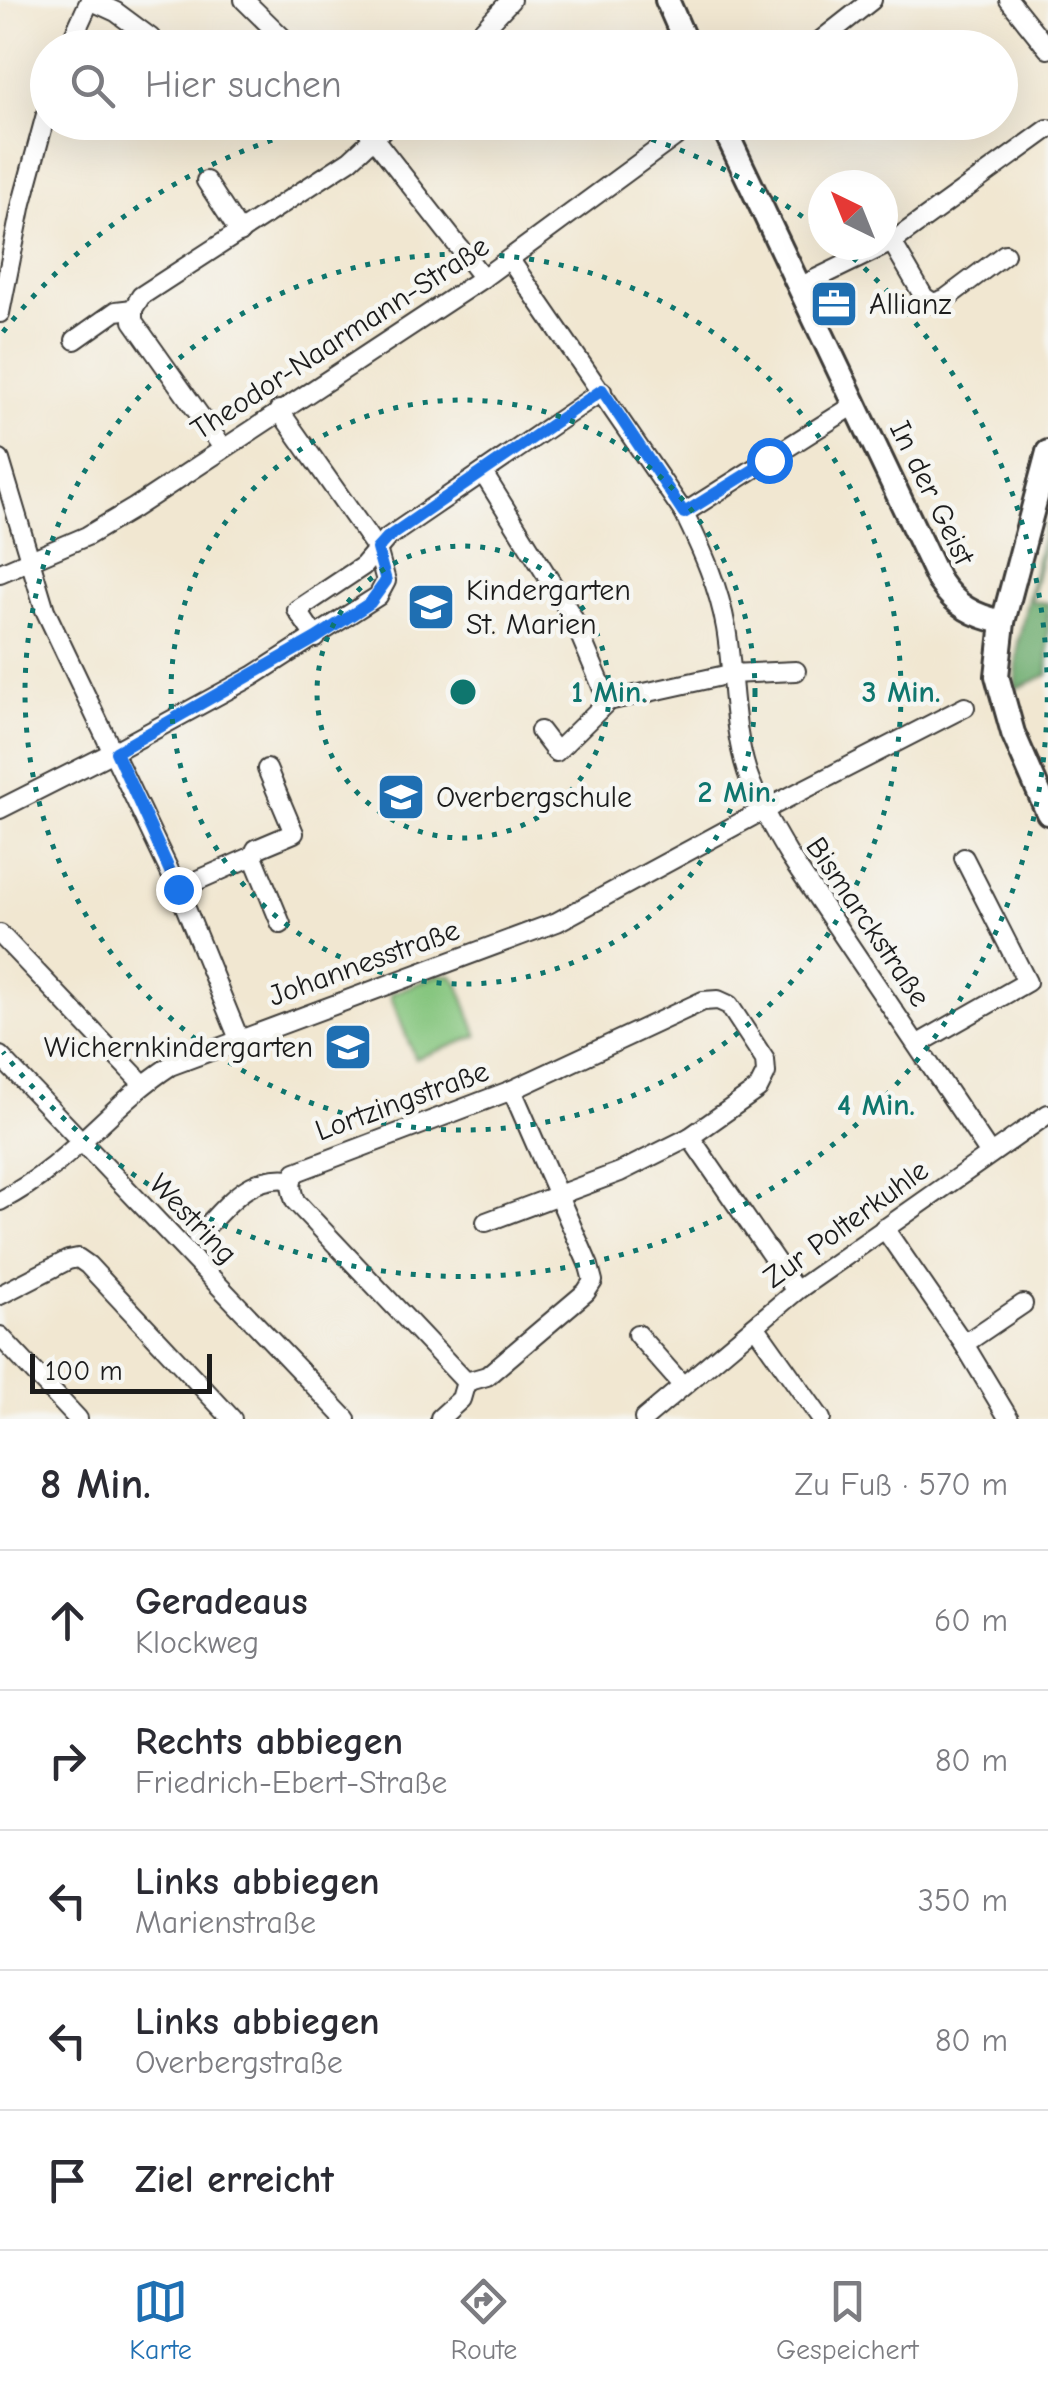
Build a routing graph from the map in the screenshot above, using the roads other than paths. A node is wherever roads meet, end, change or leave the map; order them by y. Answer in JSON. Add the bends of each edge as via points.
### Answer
{"nodes":[{"id":1,"x":90,"y":0,"type":"edge"},
{"id":2,"x":244,"y":0,"type":"edge"},
{"id":3,"x":510,"y":0,"type":"edge"},
{"id":4,"x":667,"y":0,"type":"edge"},
{"id":5,"x":872,"y":0,"type":"edge"},
{"id":6,"x":1009,"y":0,"type":"edge"},
{"id":7,"x":76,"y":30,"type":"edge"},
{"id":8,"x":140,"y":30,"type":"edge"},
{"id":9,"x":275,"y":30,"type":"edge"},
{"id":10,"x":482,"y":30,"type":"edge"},
{"id":11,"x":680,"y":30,"type":"edge"},
{"id":12,"x":834,"y":30,"type":"edge"},
{"id":13,"x":1048,"y":49,"type":"edge"},
{"id":14,"x":1048,"y":129,"type":"edge"},
{"id":15,"x":39,"y":140,"type":"edge"},
{"id":16,"x":373,"y":140,"type":"edge"},
{"id":17,"x":375,"y":140,"type":"edge"},
{"id":18,"x":671,"y":140,"type":"edge"},
{"id":19,"x":730,"y":140,"type":"edge"},
{"id":20,"x":206,"y":180,"type":"dead end"},
{"id":21,"x":240,"y":233,"type":"junction"},
{"id":22,"x":898,"y":238,"type":"edge"},
{"id":23,"x":898,"y":252,"type":"edge"},
{"id":24,"x":1005,"y":254,"type":"dead end"},
{"id":25,"x":510,"y":260,"type":"junction"},
{"id":26,"x":855,"y":260,"type":"edge"},
{"id":27,"x":483,"y":278,"type":"junction"},
{"id":28,"x":799,"y":287,"type":"junction"},
{"id":29,"x":133,"y":310,"type":"junction"},
{"id":30,"x":0,"y":313,"type":"edge"},
{"id":31,"x":75,"y":340,"type":"dead end"},
{"id":32,"x":602,"y":390,"type":"junction"},
{"id":33,"x":856,"y":404,"type":"junction"},
{"id":34,"x":279,"y":410,"type":"junction"},
{"id":35,"x":222,"y":448,"type":"junction"},
{"id":36,"x":1048,"y":452,"type":"edge"},
{"id":37,"x":0,"y":460,"type":"edge"},
{"id":38,"x":483,"y":473,"type":"junction"},
{"id":39,"x":1043,"y":503,"type":"edge"},
{"id":40,"x":684,"y":513,"type":"junction"},
{"id":41,"x":377,"y":549,"type":"junction"},
{"id":42,"x":28,"y":561,"type":"junction"},
{"id":43,"x":0,"y":573,"type":"edge"},
{"id":44,"x":1003,"y":622,"type":"junction"},
{"id":45,"x":316,"y":638,"type":"junction"},
{"id":46,"x":796,"y":671,"type":"dead end"},
{"id":47,"x":730,"y":674,"type":"junction"},
{"id":48,"x":608,"y":701,"type":"junction"},
{"id":49,"x":966,"y":707,"type":"dead end"},
{"id":50,"x":540,"y":731,"type":"dead end"},
{"id":51,"x":116,"y":752,"type":"junction"},
{"id":52,"x":268,"y":770,"type":"dead end"},
{"id":53,"x":1041,"y":776,"type":"edge"},
{"id":54,"x":0,"y":810,"type":"edge"},
{"id":55,"x":762,"y":811,"type":"junction"},
{"id":56,"x":1048,"y":813,"type":"edge"},
{"id":57,"x":253,"y":856,"type":"junction"},
{"id":58,"x":964,"y":858,"type":"dead end"},
{"id":59,"x":178,"y":889,"type":"junction"},
{"id":60,"x":281,"y":924,"type":"dead end"},
{"id":61,"x":0,"y":934,"type":"edge"},
{"id":62,"x":239,"y":1039,"type":"junction"},
{"id":63,"x":918,"y":1044,"type":"junction"},
{"id":64,"x":0,"y":1056,"type":"edge"},
{"id":65,"x":142,"y":1084,"type":"junction"},
{"id":66,"x":512,"y":1090,"type":"junction"},
{"id":67,"x":1048,"y":1114,"type":"edge"},
{"id":68,"x":690,"y":1137,"type":"junction"},
{"id":69,"x":83,"y":1144,"type":"junction"},
{"id":70,"x":990,"y":1154,"type":"junction"},
{"id":71,"x":291,"y":1179,"type":"junction"},
{"id":72,"x":2,"y":1194,"type":"edge"},
{"id":73,"x":559,"y":1197,"type":"junction"},
{"id":74,"x":486,"y":1222,"type":"dead end"},
{"id":75,"x":884,"y":1228,"type":"junction"},
{"id":76,"x":197,"y":1236,"type":"dead end"},
{"id":77,"x":796,"y":1291,"type":"junction"},
{"id":78,"x":0,"y":1295,"type":"edge"},
{"id":79,"x":1023,"y":1304,"type":"dead end"},
{"id":80,"x":754,"y":1326,"type":"junction"},
{"id":81,"x":638,"y":1334,"type":"dead end"},
{"id":82,"x":0,"y":1336,"type":"edge"},
{"id":83,"x":964,"y":1344,"type":"junction"},
{"id":84,"x":466,"y":1382,"type":"junction"},
{"id":85,"x":682,"y":1386,"type":"junction"},
{"id":86,"x":440,"y":1418,"type":"edge"},
{"id":87,"x":78,"y":1419,"type":"edge"},
{"id":88,"x":232,"y":1419,"type":"edge"},
{"id":89,"x":346,"y":1419,"type":"edge"},
{"id":90,"x":644,"y":1419,"type":"edge"},
{"id":91,"x":821,"y":1419,"type":"edge"},
{"id":92,"x":1010,"y":1419,"type":"edge"}],
"edges":[{"from":1,"to":7,"type":"street"},
{"from":1,"to":8,"type":"street"},
{"from":2,"to":9,"type":"street"},
{"from":3,"to":10,"type":"street"},
{"from":4,"to":11,"type":"main road"},
{"from":5,"to":12,"type":"street"},
{"from":6,"to":13,"type":"street"},
{"from":14,"to":22,"type":"street"},
{"from":15,"to":30,"type":"street"},
{"from":16,"to":21,"type":"street"},
{"from":17,"to":27,"type":"street"},
{"from":18,"to":25,"type":"street","name":"Theodor-Naarmann-Straße"},
{"from":19,"to":28,"type":"main road","name":"In der Geist"},
{"from":20,"to":21,"type":"street"},
{"from":21,"to":29,"type":"street","via":[[141,296]]},
{"from":23,"to":24,"type":"street","via":[[933,303]]},
{"from":25,"to":27,"type":"street","name":"Theodor-Naarmann-Straße"},
{"from":25,"to":32,"type":"street","name":"Bismarckstraße"},
{"from":26,"to":28,"type":"street"},
{"from":27,"to":34,"type":"street","name":"Theodor-Naarmann-Straße"},
{"from":28,"to":33,"type":"main road","name":"In der Geist"},
{"from":29,"to":31,"type":"street","via":[[116,311]]},
{"from":29,"to":35,"type":"street","via":[[133,320]]},
{"from":32,"to":38,"type":"street"},
{"from":32,"to":40,"type":"street","name":"Bismarckstraße"},
{"from":33,"to":40,"type":"street"},
{"from":33,"to":44,"type":"main road","name":"In der Geist","via":[[939,581],[963,608]]},
{"from":34,"to":35,"type":"street","name":"Theodor-Naarmann-Straße"},
{"from":34,"to":41,"type":"street"},
{"from":35,"to":42,"type":"street","name":"Theodor-Naarmann-Straße","via":[[87,536]]},
{"from":36,"to":39,"type":"main road"},
{"from":37,"to":42,"type":"street"},
{"from":38,"to":41,"type":"street"},
{"from":38,"to":48,"type":"street","via":[[565,603]]},
{"from":39,"to":44,"type":"main road"},
{"from":40,"to":47,"type":"street","name":"Bismarckstraße","via":[[715,584]]},
{"from":41,"to":45,"type":"street","via":[[386,581],[378,596]]},
{"from":41,"to":45,"type":"street","via":[[363,566],[297,610]]},
{"from":42,"to":43,"type":"street","name":"Theodor-Naarmann-Straße"},
{"from":42,"to":51,"type":"street","via":[[45,610]]},
{"from":44,"to":53,"type":"main road","via":[[999,686],[1013,733]]},
{"from":45,"to":51,"type":"street"},
{"from":46,"to":47,"type":"street"},
{"from":47,"to":48,"type":"street"},
{"from":47,"to":55,"type":"street","name":"Bismarckstraße","via":[[746,770]]},
{"from":48,"to":50,"type":"street","via":[[556,752]]},
{"from":49,"to":55,"type":"street"},
{"from":51,"to":54,"type":"street"},
{"from":51,"to":59,"type":"street"},
{"from":52,"to":57,"type":"street","via":[[294,832]]},
{"from":53,"to":56,"type":"main road"},
{"from":55,"to":62,"type":"street","name":"Johannesstraße","via":[[557,922]]},
{"from":55,"to":63,"type":"street","name":"Bismarckstraße"},
{"from":57,"to":59,"type":"street"},
{"from":57,"to":60,"type":"street"},
{"from":58,"to":63,"type":"street","via":[[1027,982]]},
{"from":59,"to":62,"type":"street"},
{"from":61,"to":65,"type":"street"},
{"from":62,"to":65,"type":"street","name":"Johannesstraße"},
{"from":63,"to":70,"type":"street","name":"Bismarckstraße"},
{"from":64,"to":69,"type":"street","name":"Westring"},
{"from":65,"to":69,"type":"street","name":"Johannesstraße"},
{"from":66,"to":68,"type":"street","via":[[703,1001],[718,1000],[729,1005],[765,1060],[766,1073],[758,1089]]},
{"from":66,"to":71,"type":"street","name":"Lortzingstraße","via":[[302,1167]]},
{"from":66,"to":73,"type":"street","name":"Lortzingstraße"},
{"from":67,"to":70,"type":"street","name":"Zur Polterkuhle"},
{"from":68,"to":73,"type":"street"},
{"from":68,"to":77,"type":"street"},
{"from":69,"to":72,"type":"street","name":"Johannesstraße","via":[[30,1186]]},
{"from":69,"to":89,"type":"street","name":"Westring"},
{"from":70,"to":75,"type":"street","name":"Zur Polterkuhle"},
{"from":71,"to":76,"type":"street","via":[[250,1184]]},
{"from":71,"to":84,"type":"street","name":"Lortzingstraße","via":[[296,1201]]},
{"from":73,"to":74,"type":"street"},
{"from":73,"to":84,"type":"street","name":"Lortzingstraße","via":[[593,1281],[487,1376]]},
{"from":75,"to":77,"type":"street","name":"Zur Polterkuhle"},
{"from":75,"to":83,"type":"street"},
{"from":77,"to":80,"type":"street","name":"Zur Polterkuhle"},
{"from":78,"to":88,"type":"street","via":[[78,1258]]},
{"from":79,"to":83,"type":"street"},
{"from":80,"to":85,"type":"street","name":"Zur Polterkuhle"},
{"from":80,"to":91,"type":"street"},
{"from":81,"to":85,"type":"street"},
{"from":82,"to":87,"type":"street"},
{"from":83,"to":92,"type":"street"},
{"from":84,"to":86,"type":"street","name":"Lortzingstraße","via":[[461,1399]]},
{"from":85,"to":90,"type":"street","name":"Zur Polterkuhle"}]}
